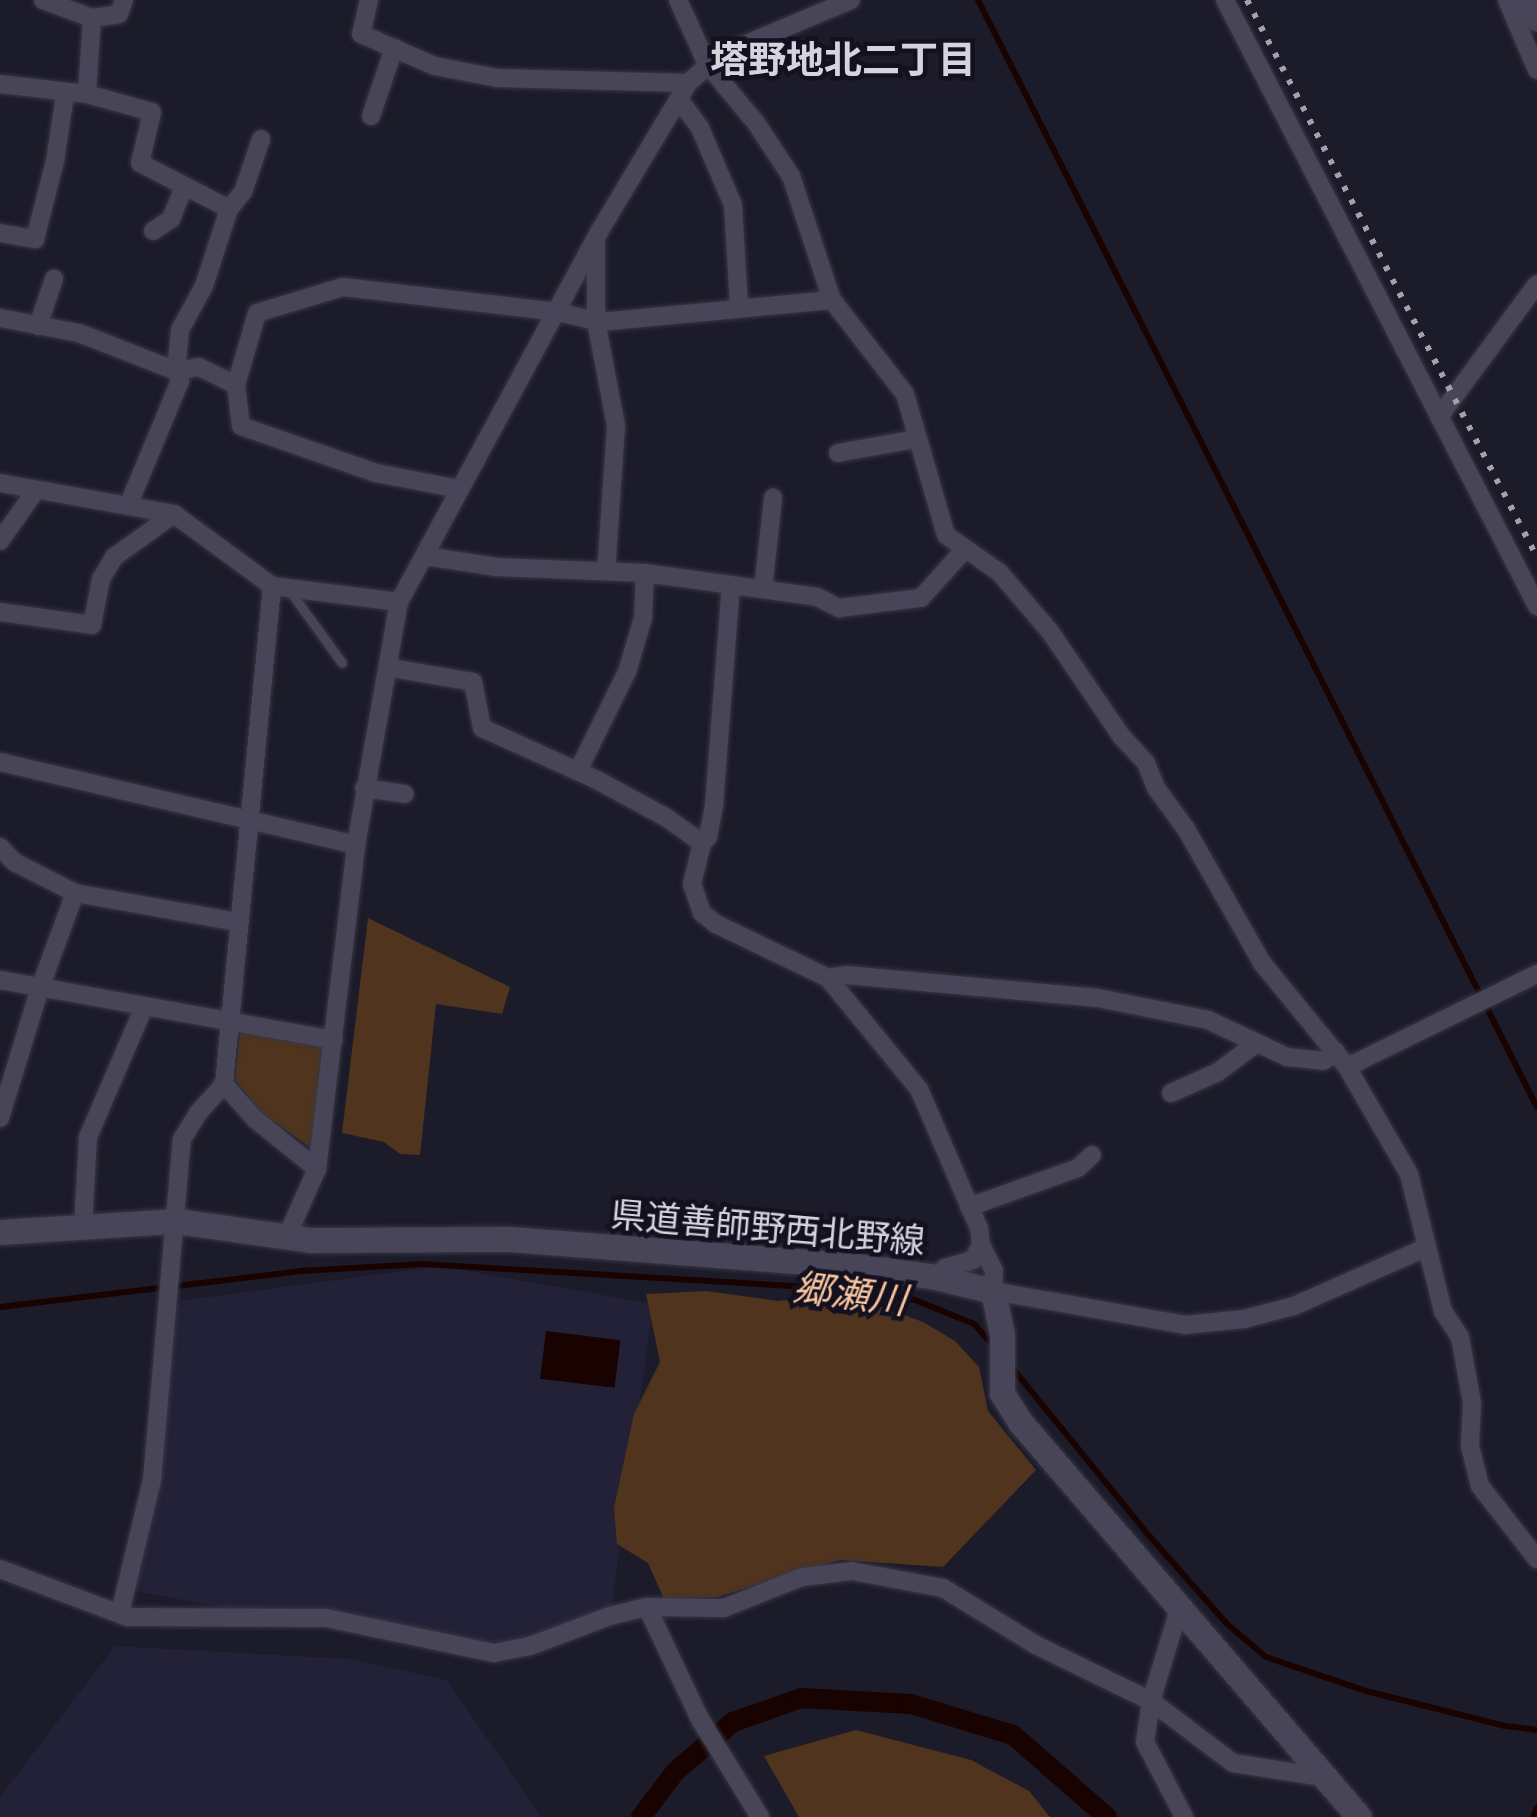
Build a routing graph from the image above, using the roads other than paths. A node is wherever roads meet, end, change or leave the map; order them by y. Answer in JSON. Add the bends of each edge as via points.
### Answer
{"nodes":[{"id":1,"x":44,"y":0,"type":"edge"},
{"id":2,"x":124,"y":0,"type":"edge"},
{"id":3,"x":369,"y":0,"type":"edge"},
{"id":4,"x":678,"y":0,"type":"edge"},
{"id":5,"x":850,"y":0,"type":"edge"},
{"id":6,"x":1224,"y":0,"type":"edge"},
{"id":7,"x":1507,"y":0,"type":"edge"},
{"id":8,"x":1529,"y":0,"type":"edge"},
{"id":9,"x":92,"y":18,"type":"junction"},
{"id":10,"x":1537,"y":18,"type":"edge"},
{"id":11,"x":394,"y":48,"type":"junction"},
{"id":12,"x":706,"y":64,"type":"junction"},
{"id":13,"x":1537,"y":70,"type":"edge"},
{"id":14,"x":0,"y":84,"type":"edge"},
{"id":15,"x":684,"y":91,"type":"junction"},
{"id":16,"x":65,"y":94,"type":"junction"},
{"id":17,"x":87,"y":94,"type":"junction"},
{"id":18,"x":371,"y":116,"type":"dead end"},
{"id":19,"x":261,"y":139,"type":"dead end"},
{"id":20,"x":184,"y":186,"type":"junction"},
{"id":21,"x":229,"y":209,"type":"junction"},
{"id":22,"x":154,"y":231,"type":"dead end"},
{"id":23,"x":0,"y":233,"type":"edge"},
{"id":24,"x":596,"y":239,"type":"junction"},
{"id":25,"x":54,"y":279,"type":"dead end"},
{"id":26,"x":1537,"y":284,"type":"edge"},
{"id":27,"x":832,"y":300,"type":"junction"},
{"id":28,"x":739,"y":307,"type":"junction"},
{"id":29,"x":558,"y":312,"type":"junction"},
{"id":30,"x":0,"y":318,"type":"edge"},
{"id":31,"x":596,"y":321,"type":"junction"},
{"id":32,"x":38,"y":326,"type":"junction"},
{"id":33,"x":176,"y":371,"type":"junction"},
{"id":34,"x":236,"y":385,"type":"junction"},
{"id":35,"x":1439,"y":417,"type":"junction"},
{"id":36,"x":916,"y":439,"type":"junction"},
{"id":37,"x":838,"y":453,"type":"dead end"},
{"id":38,"x":0,"y":483,"type":"edge"},
{"id":39,"x":458,"y":488,"type":"junction"},
{"id":40,"x":36,"y":490,"type":"junction"},
{"id":41,"x":773,"y":498,"type":"dead end"},
{"id":42,"x":128,"y":506,"type":"junction"},
{"id":43,"x":174,"y":514,"type":"junction"},
{"id":44,"x":0,"y":541,"type":"edge"},
{"id":45,"x":965,"y":549,"type":"junction"},
{"id":46,"x":425,"y":556,"type":"junction"},
{"id":47,"x":606,"y":571,"type":"junction"},
{"id":48,"x":645,"y":573,"type":"junction"},
{"id":49,"x":732,"y":586,"type":"junction"},
{"id":50,"x":280,"y":588,"type":"junction"},
{"id":51,"x":764,"y":588,"type":"junction"},
{"id":52,"x":400,"y":602,"type":"junction"},
{"id":53,"x":1537,"y":606,"type":"edge"},
{"id":54,"x":0,"y":612,"type":"edge"},
{"id":55,"x":342,"y":664,"type":"dead end"},
{"id":56,"x":391,"y":668,"type":"junction"},
{"id":57,"x":0,"y":762,"type":"edge"},
{"id":58,"x":578,"y":771,"type":"junction"},
{"id":59,"x":364,"y":788,"type":"junction"},
{"id":60,"x":405,"y":794,"type":"dead end"},
{"id":61,"x":251,"y":818,"type":"junction"},
{"id":62,"x":702,"y":843,"type":"junction"},
{"id":63,"x":356,"y":844,"type":"junction"},
{"id":64,"x":0,"y":847,"type":"edge"},
{"id":65,"x":75,"y":893,"type":"junction"},
{"id":66,"x":238,"y":922,"type":"junction"},
{"id":67,"x":1537,"y":974,"type":"edge"},
{"id":68,"x":828,"y":978,"type":"junction"},
{"id":69,"x":0,"y":980,"type":"edge"},
{"id":70,"x":40,"y":988,"type":"junction"},
{"id":71,"x":143,"y":1009,"type":"junction"},
{"id":72,"x":232,"y":1022,"type":"junction"},
{"id":73,"x":334,"y":1040,"type":"junction"},
{"id":74,"x":1254,"y":1045,"type":"junction"},
{"id":75,"x":1342,"y":1059,"type":"junction"},
{"id":76,"x":224,"y":1084,"type":"junction"},
{"id":77,"x":1171,"y":1093,"type":"dead end"},
{"id":78,"x":0,"y":1118,"type":"edge"},
{"id":79,"x":1092,"y":1155,"type":"dead end"},
{"id":80,"x":317,"y":1169,"type":"junction"},
{"id":81,"x":970,"y":1207,"type":"junction"},
{"id":82,"x":176,"y":1222,"type":"junction"},
{"id":83,"x":83,"y":1227,"type":"junction"},
{"id":84,"x":0,"y":1232,"type":"edge"},
{"id":85,"x":288,"y":1234,"type":"junction"},
{"id":86,"x":981,"y":1245,"type":"junction"},
{"id":87,"x":1424,"y":1248,"type":"junction"},
{"id":88,"x":936,"y":1276,"type":"junction"},
{"id":89,"x":993,"y":1290,"type":"junction"},
{"id":90,"x":1537,"y":1560,"type":"edge"},
{"id":91,"x":0,"y":1569,"type":"edge"},
{"id":92,"x":647,"y":1607,"type":"junction"},
{"id":93,"x":1179,"y":1609,"type":"junction"},
{"id":94,"x":120,"y":1613,"type":"junction"},
{"id":95,"x":1151,"y":1701,"type":"junction"},
{"id":96,"x":1330,"y":1786,"type":"junction"},
{"id":97,"x":760,"y":1817,"type":"edge"},
{"id":98,"x":1184,"y":1817,"type":"edge"},
{"id":99,"x":1358,"y":1817,"type":"edge"}],
"edges":[{"from":1,"to":9,"type":"street"},
{"from":2,"to":9,"type":"street","via":[[119,14]]},
{"from":3,"to":11,"type":"street","via":[[361,34]]},
{"from":4,"to":12,"type":"street"},
{"from":5,"to":12,"type":"street"},
{"from":6,"to":35,"type":"street"},
{"from":7,"to":13,"type":"street"},
{"from":8,"to":10,"type":"main road"},
{"from":9,"to":17,"type":"street"},
{"from":11,"to":15,"type":"street","via":[[434,66],[497,78]]},
{"from":11,"to":18,"type":"street"},
{"from":12,"to":15,"type":"street"},
{"from":12,"to":27,"type":"street","via":[[791,176]]},
{"from":14,"to":16,"type":"street"},
{"from":15,"to":24,"type":"street"},
{"from":15,"to":28,"type":"street","via":[[734,205]]},
{"from":16,"to":17,"type":"street"},
{"from":16,"to":23,"type":"street","via":[[35,239]]},
{"from":17,"to":20,"type":"street","via":[[152,112],[140,164]]},
{"from":19,"to":21,"type":"street"},
{"from":20,"to":21,"type":"street"},
{"from":20,"to":22,"type":"street","via":[[172,219]]},
{"from":21,"to":33,"type":"street","via":[[204,286],[180,330]]},
{"from":24,"to":29,"type":"street"},
{"from":24,"to":31,"type":"street"},
{"from":25,"to":32,"type":"street"},
{"from":26,"to":35,"type":"street"},
{"from":27,"to":28,"type":"street"},
{"from":27,"to":36,"type":"street","via":[[905,394]]},
{"from":28,"to":31,"type":"street"},
{"from":29,"to":31,"type":"street"},
{"from":29,"to":34,"type":"street","via":[[343,287],[257,312]]},
{"from":29,"to":39,"type":"street"},
{"from":30,"to":32,"type":"street"},
{"from":31,"to":47,"type":"street","via":[[616,426]]},
{"from":32,"to":33,"type":"street","via":[[79,333]]},
{"from":33,"to":34,"type":"street","via":[[200,368]]},
{"from":33,"to":42,"type":"street","via":[[180,381]]},
{"from":34,"to":39,"type":"street","via":[[241,426],[252,432],[376,472]]},
{"from":35,"to":53,"type":"street"},
{"from":36,"to":37,"type":"street"},
{"from":36,"to":45,"type":"street","via":[[937,516]]},
{"from":38,"to":40,"type":"street"},
{"from":39,"to":46,"type":"street"},
{"from":40,"to":42,"type":"street"},
{"from":40,"to":44,"type":"street"},
{"from":41,"to":51,"type":"street"},
{"from":42,"to":43,"type":"street"},
{"from":43,"to":50,"type":"street"},
{"from":43,"to":54,"type":"street","via":[[114,558],[101,579],[92,626]]},
{"from":45,"to":51,"type":"street","via":[[921,598],[840,608]]},
{"from":45,"to":75,"type":"street","via":[[1000,573],[1093,690],[1146,764],[1262,963]]},
{"from":46,"to":47,"type":"street","via":[[496,567]]},
{"from":46,"to":52,"type":"street"},
{"from":47,"to":48,"type":"street"},
{"from":48,"to":49,"type":"street"},
{"from":48,"to":58,"type":"street","via":[[642,618],[627,672]]},
{"from":49,"to":51,"type":"street"},
{"from":49,"to":62,"type":"street","via":[[714,805]]},
{"from":50,"to":52,"type":"street"},
{"from":50,"to":55,"type":"lane"},
{"from":50,"to":61,"type":"street"},
{"from":52,"to":56,"type":"street"},
{"from":56,"to":58,"type":"street","via":[[473,682],[482,728]]},
{"from":56,"to":59,"type":"street"},
{"from":57,"to":61,"type":"street"},
{"from":58,"to":62,"type":"street"},
{"from":59,"to":60,"type":"street"},
{"from":59,"to":63,"type":"street"},
{"from":61,"to":63,"type":"street"},
{"from":61,"to":66,"type":"street"},
{"from":62,"to":68,"type":"street","via":[[692,884],[702,912]]},
{"from":63,"to":73,"type":"street"},
{"from":64,"to":65,"type":"street","via":[[14,862]]},
{"from":65,"to":66,"type":"street"},
{"from":65,"to":70,"type":"street"},
{"from":66,"to":72,"type":"street"},
{"from":67,"to":75,"type":"street"},
{"from":68,"to":74,"type":"street","via":[[1098,998],[1208,1020]]},
{"from":68,"to":81,"type":"street","via":[[919,1089]]},
{"from":69,"to":70,"type":"street"},
{"from":70,"to":71,"type":"street"},
{"from":70,"to":78,"type":"street"},
{"from":71,"to":72,"type":"street"},
{"from":71,"to":83,"type":"street","via":[[88,1138]]},
{"from":72,"to":73,"type":"street"},
{"from":72,"to":76,"type":"street"},
{"from":73,"to":80,"type":"street"},
{"from":74,"to":75,"type":"street","via":[[1287,1056]]},
{"from":74,"to":77,"type":"street","via":[[1218,1072]]},
{"from":75,"to":87,"type":"street","via":[[1409,1174]]},
{"from":76,"to":80,"type":"street"},
{"from":76,"to":82,"type":"street","via":[[182,1139]]},
{"from":79,"to":81,"type":"street","via":[[1078,1168]]},
{"from":80,"to":85,"type":"street"},
{"from":81,"to":86,"type":"street"},
{"from":82,"to":83,"type":"main road","name":"県道善師野西北野線"},
{"from":82,"to":85,"type":"main road","name":"県道善師野西北野線"},
{"from":82,"to":94,"type":"street","via":[[152,1480]]},
{"from":83,"to":84,"type":"main road","name":"県道善師野西北野線"},
{"from":85,"to":88,"type":"main road","name":"県道善師野西北野線","via":[[310,1240],[509,1239]]},
{"from":86,"to":88,"type":"street","via":[[973,1260]]},
{"from":86,"to":89,"type":"street","via":[[994,1271]]},
{"from":87,"to":89,"type":"street","via":[[1294,1306],[1186,1325]]},
{"from":87,"to":90,"type":"street","via":[[1443,1311],[1460,1337],[1480,1486]]},
{"from":88,"to":89,"type":"main road","name":"県道善師野西北野線"},
{"from":89,"to":93,"type":"main road","via":[[1002,1334],[1002,1393]]},
{"from":91,"to":94,"type":"street"},
{"from":92,"to":94,"type":"street","via":[[494,1654],[326,1618]]},
{"from":92,"to":95,"type":"street","via":[[724,1608],[802,1577],[852,1571],[896,1578],[944,1588],[1036,1645]]},
{"from":92,"to":97,"type":"street","via":[[701,1721]]},
{"from":93,"to":95,"type":"street"},
{"from":93,"to":96,"type":"main road"},
{"from":95,"to":96,"type":"street","via":[[1233,1763]]},
{"from":95,"to":98,"type":"street","via":[[1145,1742]]},
{"from":96,"to":99,"type":"main road"}]}
